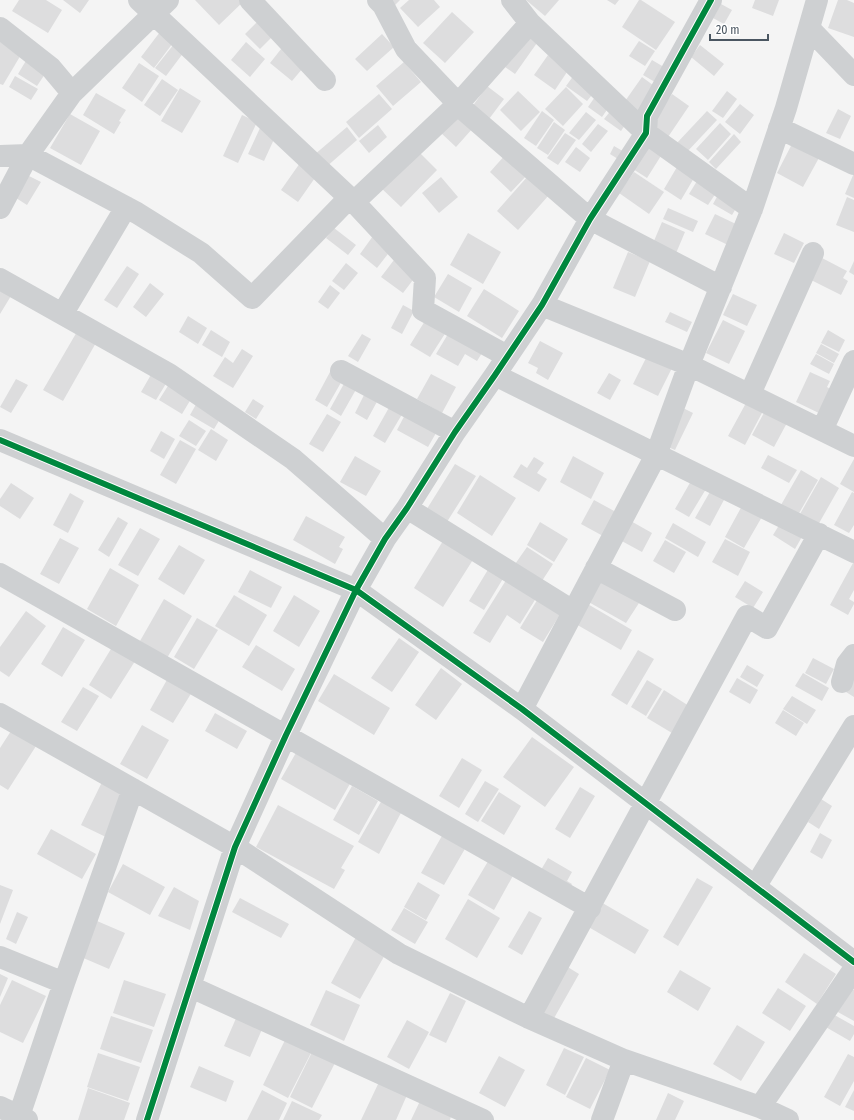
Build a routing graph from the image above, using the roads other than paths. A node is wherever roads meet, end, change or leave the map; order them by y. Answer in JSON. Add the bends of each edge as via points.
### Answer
{"nodes":[{"id":1,"x":250,"y":0,"type":"edge"},
{"id":2,"x":378,"y":0,"type":"edge"},
{"id":3,"x":512,"y":0,"type":"edge"},
{"id":4,"x":711,"y":0,"type":"edge"},
{"id":5,"x":817,"y":0,"type":"edge"},
{"id":6,"x":153,"y":4,"type":"edge"},
{"id":7,"x":530,"y":23,"type":"junction"},
{"id":8,"x":0,"y":28,"type":"edge"},
{"id":9,"x":809,"y":28,"type":"junction"},
{"id":10,"x":853,"y":72,"type":"edge"},
{"id":11,"x":325,"y":80,"type":"dead end"},
{"id":12,"x":72,"y":93,"type":"junction"},
{"id":13,"x":458,"y":104,"type":"junction"},
{"id":14,"x":779,"y":128,"type":"junction"},
{"id":15,"x":646,"y":132,"type":"junction"},
{"id":16,"x":28,"y":155,"type":"junction"},
{"id":17,"x":0,"y":156,"type":"edge"},
{"id":18,"x":854,"y":164,"type":"edge"},
{"id":19,"x":352,"y":200,"type":"junction"},
{"id":20,"x":0,"y":208,"type":"edge"},
{"id":21,"x":126,"y":208,"type":"junction"},
{"id":22,"x":752,"y":210,"type":"junction"},
{"id":23,"x":590,"y":219,"type":"junction"},
{"id":24,"x":813,"y":253,"type":"dead end"},
{"id":25,"x":0,"y":279,"type":"edge"},
{"id":26,"x":721,"y":287,"type":"junction"},
{"id":27,"x":542,"y":305,"type":"junction"},
{"id":28,"x":63,"y":313,"type":"junction"},
{"id":29,"x":507,"y":356,"type":"junction"},
{"id":30,"x":854,"y":361,"type":"edge"},
{"id":31,"x":689,"y":365,"type":"junction"},
{"id":32,"x":341,"y":371,"type":"dead end"},
{"id":33,"x":495,"y":375,"type":"junction"},
{"id":34,"x":750,"y":394,"type":"junction"},
{"id":35,"x":822,"y":430,"type":"junction"},
{"id":36,"x":455,"y":432,"type":"junction"},
{"id":37,"x":0,"y":440,"type":"edge"},
{"id":38,"x":854,"y":446,"type":"edge"},
{"id":39,"x":656,"y":455,"type":"junction"},
{"id":40,"x":407,"y":508,"type":"junction"},
{"id":41,"x":819,"y":534,"type":"junction"},
{"id":42,"x":385,"y":539,"type":"junction"},
{"id":43,"x":854,"y":552,"type":"edge"},
{"id":44,"x":596,"y":568,"type":"junction"},
{"id":45,"x":0,"y":574,"type":"edge"},
{"id":46,"x":356,"y":590,"type":"junction"},
{"id":47,"x":676,"y":610,"type":"dead end"},
{"id":48,"x":574,"y":611,"type":"junction"},
{"id":49,"x":854,"y":655,"type":"edge"},
{"id":50,"x":842,"y":682,"type":"dead end"},
{"id":51,"x":522,"y":708,"type":"junction"},
{"id":52,"x":0,"y":714,"type":"edge"},
{"id":53,"x":854,"y":726,"type":"edge"},
{"id":54,"x":286,"y":735,"type":"junction"},
{"id":55,"x":133,"y":789,"type":"junction"},
{"id":56,"x":645,"y":803,"type":"junction"},
{"id":57,"x":235,"y":847,"type":"junction"},
{"id":58,"x":755,"y":887,"type":"junction"},
{"id":59,"x":590,"y":908,"type":"junction"},
{"id":60,"x":0,"y":957,"type":"edge"},
{"id":61,"x":854,"y":962,"type":"edge"},
{"id":62,"x":854,"y":969,"type":"edge"},
{"id":63,"x":64,"y":983,"type":"junction"},
{"id":64,"x":191,"y":987,"type":"junction"},
{"id":65,"x":529,"y":1018,"type":"junction"},
{"id":66,"x":624,"y":1060,"type":"junction"},
{"id":67,"x":760,"y":1107,"type":"junction"},
{"id":68,"x":15,"y":1114,"type":"edge"},
{"id":69,"x":149,"y":1119,"type":"edge"},
{"id":70,"x":483,"y":1120,"type":"edge"},
{"id":71,"x":602,"y":1120,"type":"edge"},
{"id":72,"x":788,"y":1120,"type":"edge"}],
"edges":[{"from":1,"to":11,"type":"street"},
{"from":2,"to":13,"type":"street","via":[[406,49]]},
{"from":3,"to":7,"type":"street"},
{"from":4,"to":15,"type":"street","via":[[647,116]]},
{"from":5,"to":9,"type":"street"},
{"from":6,"to":12,"type":"street"},
{"from":6,"to":19,"type":"street"},
{"from":7,"to":13,"type":"street"},
{"from":7,"to":15,"type":"street"},
{"from":8,"to":12,"type":"street","via":[[51,68]]},
{"from":9,"to":10,"type":"street"},
{"from":9,"to":14,"type":"street"},
{"from":12,"to":16,"type":"street"},
{"from":13,"to":19,"type":"street"},
{"from":13,"to":23,"type":"street"},
{"from":14,"to":18,"type":"street"},
{"from":14,"to":22,"type":"street"},
{"from":15,"to":22,"type":"street"},
{"from":15,"to":23,"type":"street"},
{"from":16,"to":17,"type":"street"},
{"from":16,"to":20,"type":"street"},
{"from":16,"to":21,"type":"street"},
{"from":19,"to":21,"type":"street","via":[[252,298],[201,253]]},
{"from":19,"to":29,"type":"street","via":[[425,278],[423,310]]},
{"from":21,"to":28,"type":"street"},
{"from":22,"to":26,"type":"street"},
{"from":23,"to":26,"type":"street"},
{"from":23,"to":27,"type":"street"},
{"from":24,"to":34,"type":"street"},
{"from":25,"to":28,"type":"street"},
{"from":26,"to":31,"type":"street"},
{"from":27,"to":29,"type":"street"},
{"from":27,"to":31,"type":"street"},
{"from":28,"to":42,"type":"street","via":[[169,374],[293,459]]},
{"from":29,"to":33,"type":"street"},
{"from":30,"to":35,"type":"street"},
{"from":31,"to":34,"type":"street"},
{"from":31,"to":39,"type":"street"},
{"from":32,"to":36,"type":"street"},
{"from":33,"to":36,"type":"street"},
{"from":33,"to":39,"type":"street"},
{"from":34,"to":35,"type":"street"},
{"from":35,"to":38,"type":"street"},
{"from":36,"to":40,"type":"street"},
{"from":37,"to":46,"type":"street"},
{"from":39,"to":41,"type":"street"},
{"from":39,"to":44,"type":"street"},
{"from":40,"to":42,"type":"street"},
{"from":40,"to":48,"type":"street"},
{"from":41,"to":43,"type":"street"},
{"from":41,"to":56,"type":"street","via":[[767,628],[747,616]]},
{"from":42,"to":46,"type":"street"},
{"from":44,"to":47,"type":"street"},
{"from":44,"to":48,"type":"street"},
{"from":45,"to":54,"type":"street"},
{"from":46,"to":51,"type":"street"},
{"from":46,"to":54,"type":"street"},
{"from":48,"to":51,"type":"street"},
{"from":49,"to":50,"type":"street","via":[[847,664]]},
{"from":51,"to":56,"type":"street"},
{"from":52,"to":55,"type":"street"},
{"from":53,"to":58,"type":"street"},
{"from":54,"to":57,"type":"street"},
{"from":54,"to":59,"type":"street"},
{"from":55,"to":57,"type":"street"},
{"from":55,"to":63,"type":"street"},
{"from":56,"to":58,"type":"street"},
{"from":56,"to":59,"type":"street"},
{"from":57,"to":64,"type":"street"},
{"from":57,"to":65,"type":"street","via":[[399,954]]},
{"from":58,"to":61,"type":"street"},
{"from":59,"to":65,"type":"street"},
{"from":60,"to":63,"type":"street"},
{"from":62,"to":67,"type":"street"},
{"from":63,"to":68,"type":"street"},
{"from":64,"to":69,"type":"street"},
{"from":64,"to":70,"type":"street"},
{"from":65,"to":66,"type":"street"},
{"from":66,"to":67,"type":"street"},
{"from":66,"to":71,"type":"street"},
{"from":67,"to":72,"type":"street"}]}
